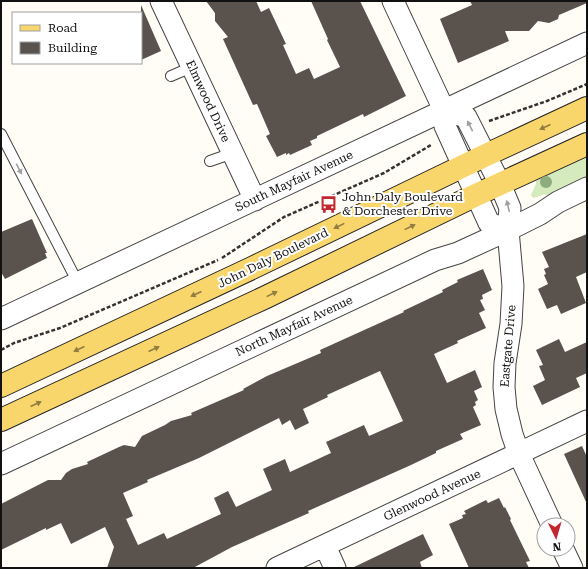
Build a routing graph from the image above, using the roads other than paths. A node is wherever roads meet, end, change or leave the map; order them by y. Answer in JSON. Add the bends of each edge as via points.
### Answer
{"nodes":[{"id":1,"x":161,"y":1,"type":"edge"},
{"id":2,"x":393,"y":1,"type":"edge"},
{"id":3,"x":587,"y":43,"type":"edge"},
{"id":4,"x":192,"y":67,"type":"junction"},
{"id":5,"x":171,"y":76,"type":"dead end"},
{"id":6,"x":587,"y":108,"type":"edge"},
{"id":7,"x":444,"y":110,"type":"junction"},
{"id":8,"x":1,"y":134,"type":"edge"},
{"id":9,"x":587,"y":144,"type":"edge"},
{"id":10,"x":233,"y":153,"type":"junction"},
{"id":11,"x":484,"y":156,"type":"junction"},
{"id":12,"x":210,"y":161,"type":"dead end"},
{"id":13,"x":462,"y":166,"type":"junction"},
{"id":14,"x":500,"y":184,"type":"junction"},
{"id":15,"x":587,"y":188,"type":"edge"},
{"id":16,"x":476,"y":195,"type":"junction"},
{"id":17,"x":255,"y":200,"type":"junction"},
{"id":18,"x":508,"y":230,"type":"junction"},
{"id":19,"x":78,"y":283,"type":"junction"},
{"id":20,"x":1,"y":319,"type":"edge"},
{"id":21,"x":1,"y":386,"type":"edge"},
{"id":22,"x":1,"y":420,"type":"edge"},
{"id":23,"x":587,"y":421,"type":"edge"},
{"id":24,"x":519,"y":454,"type":"junction"},
{"id":25,"x":1,"y":464,"type":"edge"},
{"id":26,"x":548,"y":517,"type":"edge"},
{"id":27,"x":324,"y":546,"type":"junction"},
{"id":28,"x":567,"y":557,"type":"edge"},
{"id":29,"x":278,"y":568,"type":"edge"},
{"id":30,"x":335,"y":568,"type":"edge"},
{"id":31,"x":572,"y":568,"type":"edge"}],
"edges":[{"from":1,"to":4,"type":"street","name":"Elmwood Drive"},
{"from":2,"to":7,"type":"street"},
{"from":3,"to":7,"type":"street","name":"South Mayfair Avenue"},
{"from":4,"to":5,"type":"lane"},
{"from":4,"to":10,"type":"street","name":"Elmwood Drive"},
{"from":6,"to":11,"type":"main road","name":"John Daly Boulevard","one_way":true},
{"from":11,"to":7,"type":"street","name":"Eastgate Drive","one_way":true,"via":[[466,117]]},
{"from":7,"to":13,"type":"street","via":[[445,126]]},
{"from":7,"to":17,"type":"street","name":"South Mayfair Avenue"},
{"from":8,"to":19,"type":"lane","one_way":true},
{"from":9,"to":14,"type":"main road"},
{"from":10,"to":12,"type":"lane"},
{"from":10,"to":17,"type":"street","name":"Elmwood Drive"},
{"from":11,"to":13,"type":"main road","name":"John Daly Boulevard"},
{"from":11,"to":14,"type":"street","name":"Eastgate Drive"},
{"from":13,"to":16,"type":"street"},
{"from":13,"to":21,"type":"main road","name":"John Daly Boulevard","one_way":true},
{"from":14,"to":16,"type":"main road"},
{"from":18,"to":14,"type":"street","name":"Eastgate Drive","one_way":true,"via":[[510,208]]},
{"from":15,"to":18,"type":"street","name":"North Mayfair Avenue"},
{"from":16,"to":18,"type":"street","via":[[489,223]]},
{"from":22,"to":16,"type":"main road","one_way":true,"via":[[266,297]]},
{"from":17,"to":19,"type":"street","name":"South Mayfair Avenue"},
{"from":18,"to":24,"type":"street","name":"Eastgate Drive","via":[[513,298],[504,387],[512,434]]},
{"from":18,"to":25,"type":"street","name":"North Mayfair Avenue","via":[[458,253],[435,260]]},
{"from":19,"to":20,"type":"street","name":"South Mayfair Avenue"},
{"from":23,"to":24,"type":"street","name":"Glenwood Avenue"},
{"from":24,"to":26,"type":"street","name":"Eastgate Drive"},
{"from":24,"to":27,"type":"street","name":"Glenwood Avenue"},
{"from":27,"to":29,"type":"street","name":"Glenwood Avenue"},
{"from":27,"to":30,"type":"street"},
{"from":28,"to":31,"type":"street"}]}
